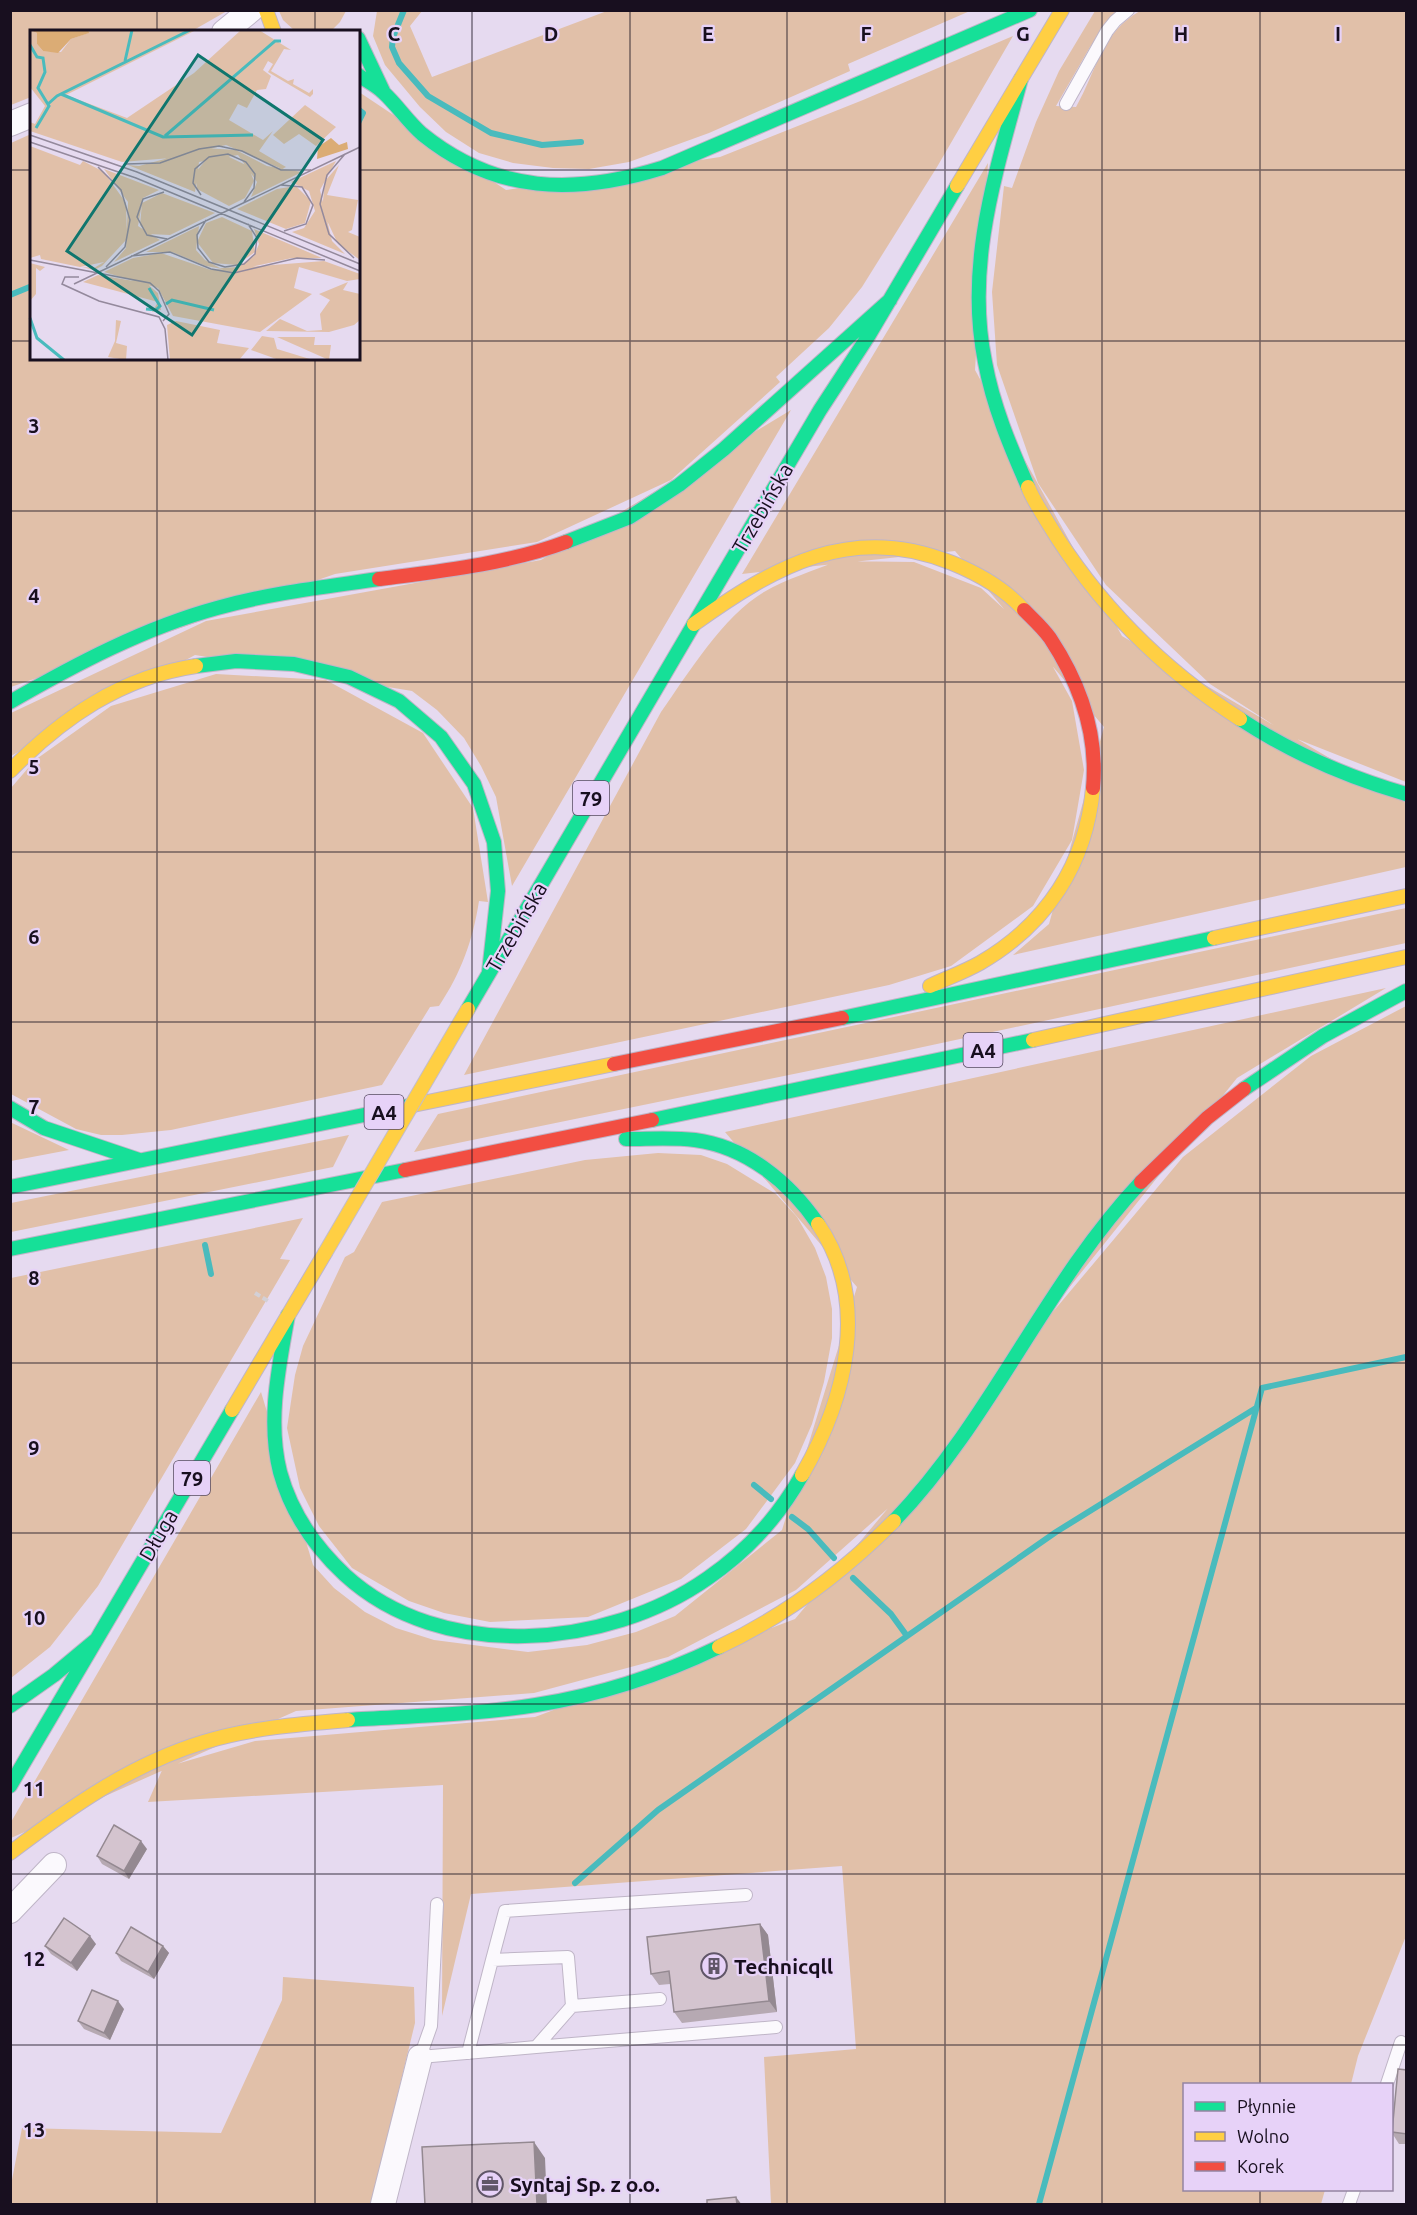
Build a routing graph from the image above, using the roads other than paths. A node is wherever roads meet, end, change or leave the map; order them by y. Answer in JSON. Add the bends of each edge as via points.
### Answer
{"nodes":[{"id":1,"x":251,"y":10,"type":"edge"},
{"id":2,"x":266,"y":10,"type":"edge"},
{"id":3,"x":1030,"y":10,"type":"edge"},
{"id":4,"x":1062,"y":10,"type":"edge"},
{"id":5,"x":1128,"y":10,"type":"edge"},
{"id":6,"x":226,"y":30,"type":"edge"},
{"id":7,"x":273,"y":30,"type":"edge"},
{"id":8,"x":360,"y":43,"type":"edge"},
{"id":9,"x":360,"y":76,"type":"edge"},
{"id":10,"x":1021,"y":79,"type":"junction"},
{"id":11,"x":384,"y":93,"type":"junction"},
{"id":12,"x":1066,"y":104,"type":"dead end"},
{"id":13,"x":30,"y":117,"type":"edge"},
{"id":14,"x":10,"y":124,"type":"edge"},
{"id":15,"x":890,"y":300,"type":"junction"},
{"id":16,"x":694,"y":624,"type":"junction"},
{"id":17,"x":10,"y":702,"type":"edge"},
{"id":18,"x":10,"y":771,"type":"edge"},
{"id":19,"x":1407,"y":794,"type":"edge"},
{"id":20,"x":1407,"y":896,"type":"edge"},
{"id":21,"x":1407,"y":957,"type":"edge"},
{"id":22,"x":489,"y":972,"type":"junction"},
{"id":23,"x":1407,"y":991,"type":"edge"},
{"id":24,"x":873,"y":1012,"type":"junction"},
{"id":25,"x":10,"y":1108,"type":"edge"},
{"id":26,"x":558,"y":1138,"type":"junction"},
{"id":27,"x":141,"y":1161,"type":"junction"},
{"id":28,"x":10,"y":1187,"type":"edge"},
{"id":29,"x":10,"y":1249,"type":"edge"},
{"id":30,"x":325,"y":1253,"type":"joint"},
{"id":31,"x":288,"y":1315,"type":"junction"},
{"id":32,"x":96,"y":1640,"type":"junction"},
{"id":33,"x":10,"y":1706,"type":"edge"},
{"id":34,"x":10,"y":1786,"type":"edge"},
{"id":35,"x":10,"y":1852,"type":"edge"},
{"id":36,"x":54,"y":1865,"type":"dead end"},
{"id":37,"x":746,"y":1895,"type":"dead end"},
{"id":38,"x":437,"y":1904,"type":"dead end"},
{"id":39,"x":10,"y":1911,"type":"edge"},
{"id":40,"x":492,"y":1960,"type":"junction"},
{"id":41,"x":660,"y":1999,"type":"dead end"},
{"id":42,"x":572,"y":2006,"type":"junction"},
{"id":43,"x":776,"y":2027,"type":"dead end"},
{"id":44,"x":1401,"y":2042,"type":"dead end"},
{"id":45,"x":536,"y":2047,"type":"junction"},
{"id":46,"x":468,"y":2053,"type":"junction"},
{"id":47,"x":420,"y":2057,"type":"junction"},
{"id":48,"x":1388,"y":2083,"type":"edge"},
{"id":49,"x":384,"y":2205,"type":"edge"}],
"edges":[{"from":1,"to":6,"type":"street"},
{"from":2,"to":7,"type":"main road"},
{"from":3,"to":11,"type":"main road","via":[[662,168],[585,187],[531,183],[482,170],[424,135]]},
{"from":4,"to":10,"type":"main road","name":"Trzebińska","number":"79"},
{"from":5,"to":12,"type":"lane","via":[[1107,31]]},
{"from":8,"to":11,"type":"main road"},
{"from":9,"to":11,"type":"main road"},
{"from":10,"to":15,"type":"main road","name":"Trzebińska","number":"79"},
{"from":10,"to":19,"type":"main road","via":[[994,181],[980,255],[978,293],[993,399],[1013,456],[1039,510],[1097,594],[1148,647],[1201,693],[1292,750]]},
{"from":13,"to":14,"type":"street"},
{"from":15,"to":16,"type":"main road","name":"Trzebińska","number":"79"},
{"from":15,"to":17,"type":"main road","via":[[705,465],[651,505],[605,529],[541,552],[496,562],[291,592],[198,614],[104,650]]},
{"from":16,"to":22,"type":"main road","name":"Trzebińska","number":"79"},
{"from":16,"to":24,"type":"main road","via":[[760,579],[798,561],[857,547],[917,551],[960,565],[1015,599],[1049,635],[1078,686],[1092,735],[1095,786],[1085,837],[1064,883],[1032,923],[995,955]]},
{"from":18,"to":22,"type":"main road","via":[[69,717],[120,688],[161,674],[205,664],[252,660],[349,676],[407,706],[453,749],[470,775],[494,842],[498,875],[499,901]]},
{"from":20,"to":24,"type":"main road","number":"A4"},
{"from":21,"to":26,"type":"main road","number":"A4"},
{"from":22,"to":30,"type":"main road","name":"Trzebińska","number":"79","bridge":true},
{"from":23,"to":35,"type":"main road","via":[[1301,1048],[1257,1078],[1151,1171],[1083,1254],[976,1418],[923,1488],[855,1559],[777,1615],[688,1661],[603,1691],[535,1705],[316,1721],[245,1731],[204,1742],[105,1787]]},
{"from":24,"to":27,"type":"main road","number":"A4"},
{"from":25,"to":27,"type":"main road","via":[[44,1128]]},
{"from":26,"to":29,"type":"main road","number":"A4"},
{"from":26,"to":31,"type":"main road","via":[[689,1140],[737,1153],[774,1175],[802,1202],[830,1242],[843,1278],[848,1313],[843,1367],[830,1418],[812,1461],[786,1502],[749,1544],[688,1591],[636,1616],[606,1624],[540,1636],[504,1636],[427,1622],[394,1609],[355,1584],[336,1568],[308,1531],[288,1494],[276,1451],[278,1371]]},
{"from":27,"to":28,"type":"main road","number":"A4"},
{"from":30,"to":31,"type":"main road","name":"Długa","number":"79"},
{"from":31,"to":32,"type":"main road","name":"Długa","number":"79"},
{"from":32,"to":33,"type":"main road"},
{"from":32,"to":34,"type":"main road","name":"Długa","number":"79"},
{"from":36,"to":39,"type":"street"},
{"from":37,"to":40,"type":"lane","via":[[505,1911]]},
{"from":38,"to":47,"type":"lane","via":[[431,2026]]},
{"from":40,"to":42,"type":"lane","via":[[568,1957]]},
{"from":40,"to":46,"type":"lane"},
{"from":41,"to":42,"type":"lane"},
{"from":42,"to":45,"type":"lane"},
{"from":43,"to":45,"type":"lane"},
{"from":44,"to":48,"type":"lane"},
{"from":45,"to":46,"type":"lane"},
{"from":46,"to":47,"type":"lane"},
{"from":47,"to":49,"type":"street"}]}
